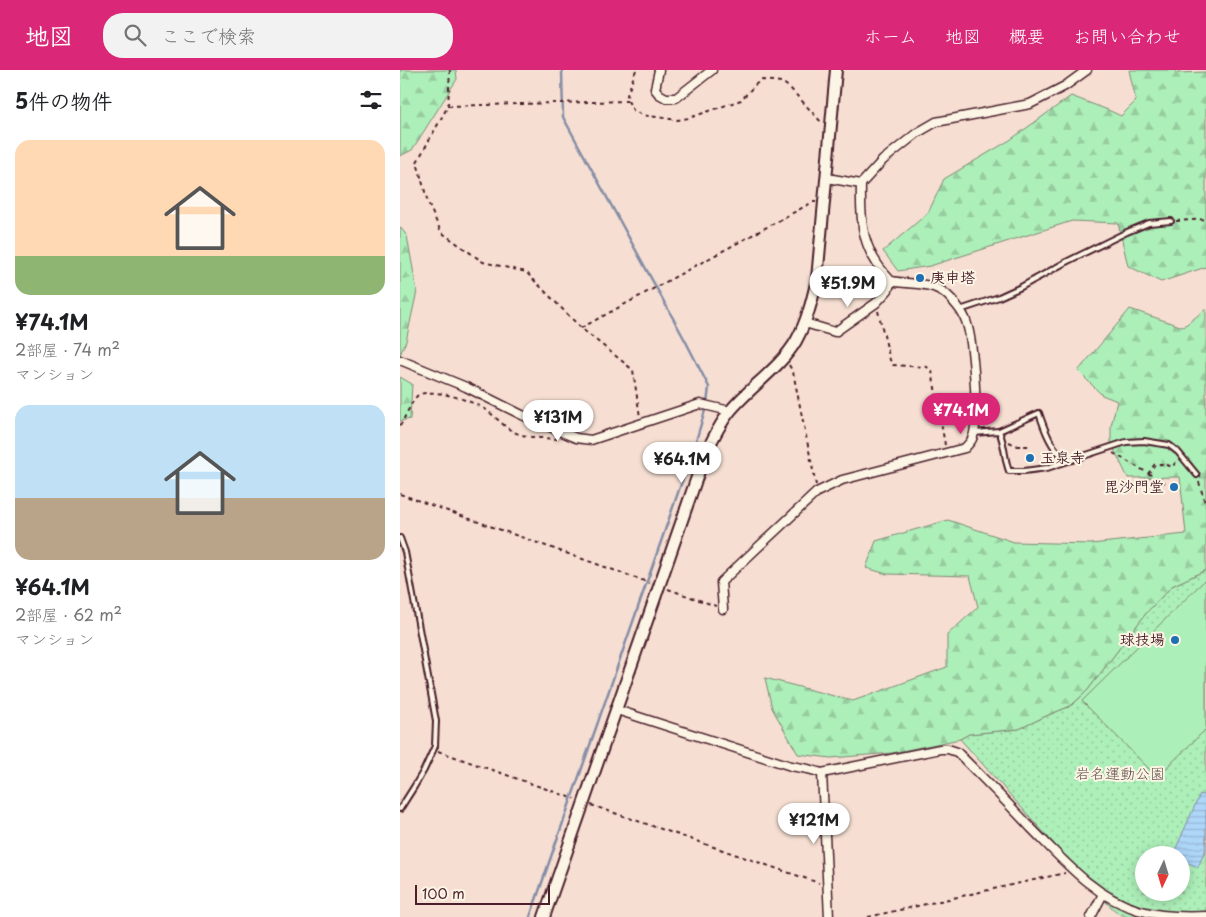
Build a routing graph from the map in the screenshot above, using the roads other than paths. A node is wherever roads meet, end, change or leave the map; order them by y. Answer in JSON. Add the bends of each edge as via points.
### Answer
{"nodes":[{"id":1,"x":659,"y":70,"type":"edge"},
{"id":2,"x":712,"y":70,"type":"edge"},
{"id":3,"x":836,"y":70,"type":"edge"},
{"id":4,"x":1087,"y":70,"type":"edge"},
{"id":5,"x":827,"y":178,"type":"junction"},
{"id":6,"x":861,"y":184,"type":"junction"},
{"id":7,"x":1171,"y":221,"type":"road end"},
{"id":8,"x":891,"y":282,"type":"junction"},
{"id":9,"x":959,"y":310,"type":"junction"},
{"id":10,"x":804,"y":323,"type":"junction"},
{"id":11,"x":400,"y":360,"type":"edge"},
{"id":12,"x":730,"y":411,"type":"junction"},
{"id":13,"x":999,"y":431,"type":"junction"},
{"id":14,"x":974,"y":433,"type":"junction"},
{"id":15,"x":1072,"y":460,"type":"junction"},
{"id":16,"x":1197,"y":475,"type":"road end"},
{"id":17,"x":400,"y":538,"type":"edge"},
{"id":18,"x":723,"y":609,"type":"road end"},
{"id":19,"x":617,"y":710,"type":"junction"},
{"id":20,"x":822,"y":773,"type":"junction"},
{"id":21,"x":400,"y":809,"type":"edge"},
{"id":22,"x":1103,"y":894,"type":"junction"},
{"id":23,"x":1206,"y":916,"type":"edge"},
{"id":24,"x":544,"y":917,"type":"edge"},
{"id":25,"x":829,"y":917,"type":"edge"},
{"id":26,"x":1091,"y":917,"type":"edge"}],
"edges":[{"from":1,"to":2,"type":"street","via":[[655,89],[666,98],[676,98]]},
{"from":3,"to":5,"type":"street"},
{"from":4,"to":6,"type":"street","via":[[1030,104],[936,122],[883,160]]},
{"from":5,"to":6,"type":"street"},
{"from":5,"to":10,"type":"street","via":[[817,280]]},
{"from":6,"to":8,"type":"street","via":[[866,244],[880,270]]},
{"from":7,"to":9,"type":"lane","via":[[1149,223],[1127,232],[1021,288]]},
{"from":8,"to":9,"type":"street","via":[[934,286],[947,295]]},
{"from":8,"to":10,"type":"street","via":[[876,303],[835,332]]},
{"from":9,"to":14,"type":"street","via":[[966,321],[973,356]]},
{"from":10,"to":12,"type":"street","via":[[783,357]]},
{"from":11,"to":12,"type":"street","via":[[576,438],[591,440],[700,404]]},
{"from":12,"to":19,"type":"street","via":[[704,457]]},
{"from":13,"to":14,"type":"lane"},
{"from":13,"to":15,"type":"lane","via":[[1039,412],[1056,450]]},
{"from":13,"to":15,"type":"lane","via":[[1009,471],[1047,468]]},
{"from":14,"to":18,"type":"street","via":[[965,448],[842,480],[817,492],[721,582]]},
{"from":15,"to":16,"type":"lane","via":[[1126,442],[1144,441],[1169,445]]},
{"from":17,"to":21,"type":"lane","via":[[436,721],[435,746]]},
{"from":19,"to":20,"type":"street"},
{"from":19,"to":24,"type":"street"},
{"from":20,"to":22,"type":"street","via":[[940,749],[957,752],[1074,871]]},
{"from":20,"to":25,"type":"street"},
{"from":22,"to":23,"type":"street","via":[[1138,910]]},
{"from":22,"to":26,"type":"street"}]}
